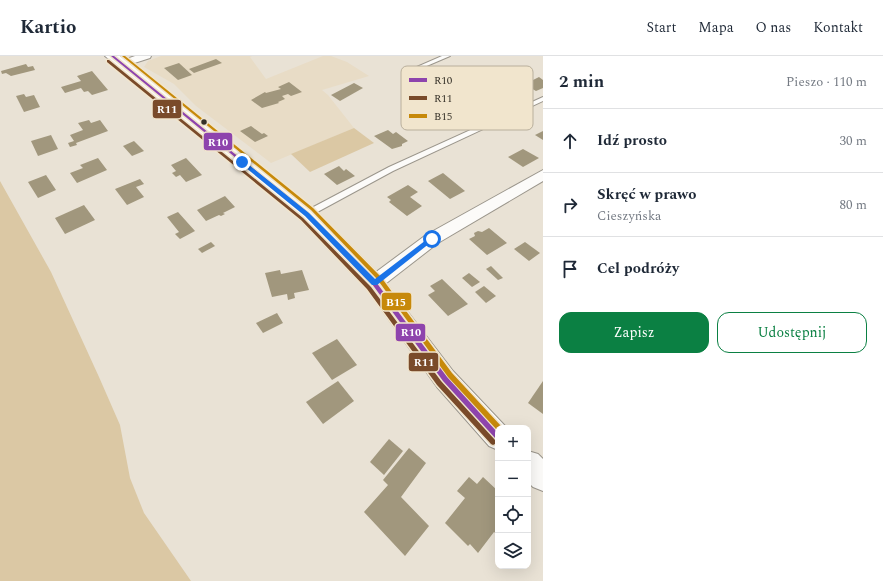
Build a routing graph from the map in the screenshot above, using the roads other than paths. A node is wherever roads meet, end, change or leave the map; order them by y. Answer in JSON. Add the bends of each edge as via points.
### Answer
{"nodes":[{"id":1,"x":146,"y":56,"type":"edge"},
{"id":2,"x":447,"y":56,"type":"edge"},
{"id":3,"x":117,"y":60,"type":"edge"},
{"id":4,"x":423,"y":66,"type":"edge"},
{"id":5,"x":543,"y":99,"type":"edge"},
{"id":6,"x":533,"y":104,"type":"edge"},
{"id":7,"x":479,"y":130,"type":"edge"},
{"id":8,"x":543,"y":175,"type":"edge"},
{"id":9,"x":307,"y":214,"type":"junction"},
{"id":10,"x":374,"y":283,"type":"junction"},
{"id":11,"x":495,"y":434,"type":"edge"},
{"id":12,"x":531,"y":467,"type":"edge"},
{"id":13,"x":543,"y":477,"type":"edge"}],
"edges":[{"from":1,"to":3,"type":"street"},
{"from":2,"to":4,"type":"lane"},
{"from":3,"to":9,"type":"main road"},
{"from":5,"to":6,"type":"lane"},
{"from":7,"to":9,"type":"lane","via":[[391,169]]},
{"from":8,"to":10,"type":"street","via":[[432,239]]},
{"from":9,"to":10,"type":"main road"},
{"from":10,"to":11,"type":"main road","via":[[445,378]]},
{"from":12,"to":13,"type":"main road"}]}
